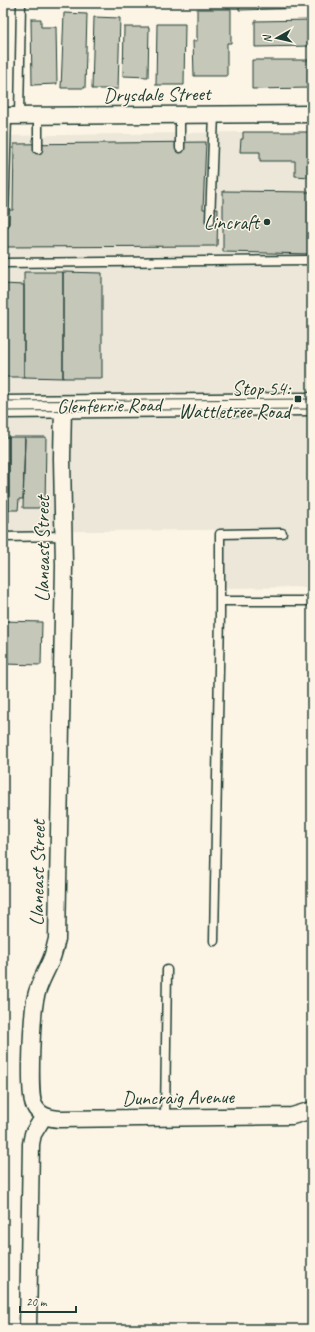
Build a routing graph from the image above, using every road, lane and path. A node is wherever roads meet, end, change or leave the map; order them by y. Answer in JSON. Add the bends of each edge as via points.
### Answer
{"nodes":[{"id":1,"x":21,"y":3,"type":"edge"},
{"id":2,"x":214,"y":114,"type":"junction"},
{"id":3,"x":312,"y":114,"type":"edge"},
{"id":4,"x":180,"y":115,"type":"junction"},
{"id":5,"x":10,"y":116,"type":"edge"},
{"id":6,"x":38,"y":116,"type":"junction"},
{"id":7,"x":180,"y":148,"type":"dead end"},
{"id":8,"x":38,"y":150,"type":"dead end"},
{"id":9,"x":210,"y":221,"type":"dead end"},
{"id":10,"x":4,"y":224,"type":"dead end"},
{"id":11,"x":312,"y":260,"type":"edge"},
{"id":12,"x":3,"y":263,"type":"edge"},
{"id":13,"x":312,"y":404,"type":"edge"},
{"id":14,"x":63,"y":406,"type":"junction"},
{"id":15,"x":3,"y":407,"type":"edge"},
{"id":16,"x":282,"y":533,"type":"dead end"},
{"id":17,"x":65,"y":536,"type":"junction"},
{"id":18,"x":3,"y":537,"type":"edge"},
{"id":19,"x":312,"y":601,"type":"edge"},
{"id":20,"x":220,"y":602,"type":"junction"},
{"id":21,"x":214,"y":941,"type":"dead end"},
{"id":22,"x":167,"y":970,"type":"dead end"},
{"id":23,"x":312,"y":1110,"type":"edge"},
{"id":24,"x":44,"y":1116,"type":"junction"},
{"id":25,"x":165,"y":1118,"type":"junction"},
{"id":26,"x":28,"y":1329,"type":"edge"}],
"edges":[{"from":1,"to":5,"type":"lane"},
{"from":2,"to":3,"type":"street","name":"Drysdale Street"},
{"from":2,"to":4,"type":"street","name":"Drysdale Street"},
{"from":2,"to":9,"type":"lane"},
{"from":4,"to":6,"type":"street","name":"Drysdale Street"},
{"from":4,"to":7,"type":"lane"},
{"from":5,"to":6,"type":"street","name":"Drysdale Street"},
{"from":5,"to":10,"type":"lane","via":[[6,151]]},
{"from":6,"to":8,"type":"lane"},
{"from":11,"to":12,"type":"lane"},
{"from":13,"to":14,"type":"main road","name":"Glenferrie Road"},
{"from":14,"to":15,"type":"main road","name":"Glenferrie Road"},
{"from":14,"to":17,"type":"street","name":"Llaneast Street"},
{"from":16,"to":20,"type":"lane","via":[[220,534]]},
{"from":17,"to":18,"type":"lane"},
{"from":17,"to":24,"type":"street","name":"Llaneast Street","via":[[57,940],[36,995],[32,1016],[32,1098]]},
{"from":19,"to":20,"type":"lane"},
{"from":20,"to":21,"type":"lane"},
{"from":22,"to":25,"type":"lane"},
{"from":23,"to":25,"type":"street","name":"Duncraig Avenue","via":[[292,1116]]},
{"from":24,"to":25,"type":"street","name":"Duncraig Avenue","via":[[59,1119]]},
{"from":24,"to":26,"type":"street","via":[[33,1134],[31,1144]]}]}
